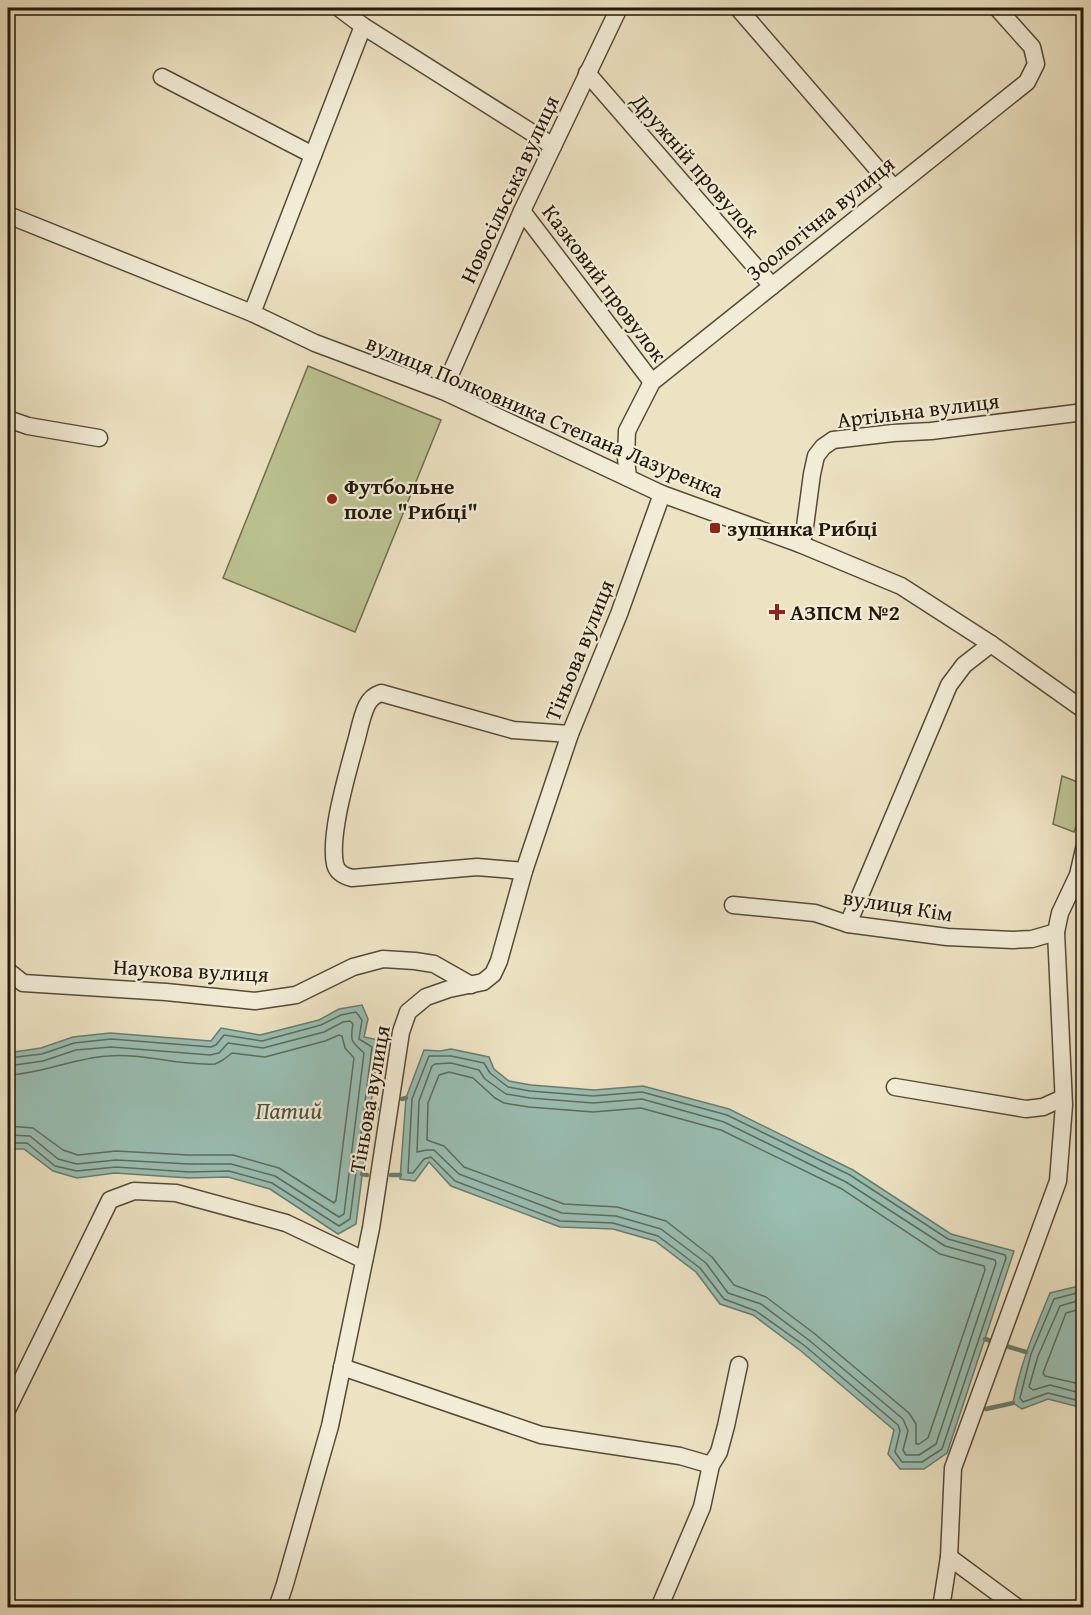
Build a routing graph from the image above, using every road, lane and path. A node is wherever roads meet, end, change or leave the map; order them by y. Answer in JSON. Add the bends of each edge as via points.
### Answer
{"nodes":[{"id":1,"x":339,"y":8,"type":"edge"},
{"id":2,"x":619,"y":8,"type":"edge"},
{"id":3,"x":738,"y":8,"type":"edge"},
{"id":4,"x":997,"y":8,"type":"edge"},
{"id":5,"x":363,"y":26,"type":"junction"},
{"id":6,"x":587,"y":73,"type":"junction"},
{"id":7,"x":162,"y":77,"type":"dead end"},
{"id":8,"x":553,"y":146,"type":"junction"},
{"id":9,"x":313,"y":155,"type":"junction"},
{"id":10,"x":893,"y":187,"type":"junction"},
{"id":11,"x":522,"y":211,"type":"junction"},
{"id":12,"x":8,"y":215,"type":"edge"},
{"id":13,"x":772,"y":286,"type":"junction"},
{"id":14,"x":252,"y":313,"type":"junction"},
{"id":15,"x":652,"y":382,"type":"junction"},
{"id":16,"x":443,"y":391,"type":"junction"},
{"id":17,"x":1083,"y":412,"type":"edge"},
{"id":18,"x":8,"y":419,"type":"edge"},
{"id":19,"x":99,"y":438,"type":"dead end"},
{"id":20,"x":628,"y":478,"type":"junction"},
{"id":21,"x":662,"y":494,"type":"junction"},
{"id":22,"x":800,"y":544,"type":"junction"},
{"id":23,"x":991,"y":644,"type":"junction"},
{"id":24,"x":1083,"y":710,"type":"edge"},
{"id":25,"x":570,"y":734,"type":"junction"},
{"id":26,"x":1083,"y":849,"type":"edge"},
{"id":27,"x":525,"y":871,"type":"junction"},
{"id":28,"x":733,"y":905,"type":"dead end"},
{"id":29,"x":848,"y":924,"type":"junction"},
{"id":30,"x":1056,"y":932,"type":"junction"},
{"id":31,"x":8,"y":971,"type":"edge"},
{"id":32,"x":471,"y":985,"type":"junction"},
{"id":33,"x":896,"y":1087,"type":"dead end"},
{"id":34,"x":1063,"y":1098,"type":"junction"},
{"id":35,"x":364,"y":1260,"type":"junction"},
{"id":36,"x":739,"y":1365,"type":"dead end"},
{"id":37,"x":342,"y":1367,"type":"junction"},
{"id":38,"x":8,"y":1408,"type":"edge"},
{"id":39,"x":711,"y":1466,"type":"junction"},
{"id":40,"x":949,"y":1557,"type":"junction"},
{"id":41,"x":277,"y":1608,"type":"edge"},
{"id":42,"x":659,"y":1608,"type":"edge"},
{"id":43,"x":941,"y":1608,"type":"edge"},
{"id":44,"x":1018,"y":1608,"type":"edge"}],
"edges":[{"from":1,"to":5,"type":"street"},
{"from":2,"to":6,"type":"street","name":"Новосільська вулиця"},
{"from":3,"to":10,"type":"street"},
{"from":4,"to":10,"type":"street","name":"Зоологічна вулиця","via":[[1032,46],[1036,64],[1027,82]]},
{"from":5,"to":8,"type":"street"},
{"from":5,"to":9,"type":"street"},
{"from":6,"to":8,"type":"street","name":"Новосільська вулиця"},
{"from":6,"to":13,"type":"street","name":"Дружній провулок"},
{"from":7,"to":9,"type":"street"},
{"from":8,"to":11,"type":"street","name":"Новосільська вулиця"},
{"from":9,"to":14,"type":"street"},
{"from":10,"to":13,"type":"street","name":"Зоологічна вулиця"},
{"from":11,"to":15,"type":"street","name":"Казковий провулок"},
{"from":11,"to":16,"type":"street","name":"Новосільська вулиця"},
{"from":12,"to":14,"type":"street","name":"вулиця Полковника Степана Лазуренка"},
{"from":13,"to":15,"type":"street","name":"Зоологічна вулиця"},
{"from":14,"to":16,"type":"street","name":"вулиця Полковника Степана Лазуренка","via":[[315,343]]},
{"from":15,"to":20,"type":"street","name":"Зоологічна вулиця","via":[[627,431]]},
{"from":16,"to":20,"type":"street","name":"вулиця Полковника Степана Лазуренка"},
{"from":17,"to":22,"type":"street","name":"Артільна вулиця","via":[[833,440],[816,456]]},
{"from":18,"to":19,"type":"street"},
{"from":20,"to":21,"type":"street","name":"вулиця Полковника Степана Лазуренка"},
{"from":21,"to":22,"type":"street","name":"вулиця Полковника Степана Лазуренка"},
{"from":21,"to":25,"type":"street","name":"Тіньова вулиця"},
{"from":22,"to":23,"type":"street","name":"вулиця Полковника Степана Лазуренка","via":[[901,586]]},
{"from":23,"to":24,"type":"street","name":"вулиця Полковника Степана Лазуренка"},
{"from":23,"to":29,"type":"street","via":[[964,665],[949,685]]},
{"from":25,"to":27,"type":"street","name":"Тіньова вулиця"},
{"from":25,"to":27,"type":"street","via":[[513,730],[381,693],[368,702],[363,714],[335,837],[335,866],[339,872],[352,878],[477,867]]},
{"from":26,"to":30,"type":"street","via":[[1078,875],[1060,913]]},
{"from":27,"to":32,"type":"street","name":"Тіньова вулиця","via":[[494,974]]},
{"from":28,"to":29,"type":"street","name":"вулиця Кім","via":[[815,913]]},
{"from":29,"to":30,"type":"street","name":"вулиця Кім","via":[[947,937],[1013,940]]},
{"from":30,"to":34,"type":"street"},
{"from":31,"to":32,"type":"street","name":"Наукова вулиця","via":[[23,983],[255,1001],[296,994],[353,967],[383,959],[434,964]]},
{"from":32,"to":35,"type":"street","name":"Тіньова вулиця","via":[[426,997],[408,1012],[404,1022]]},
{"from":33,"to":34,"type":"street","via":[[1026,1109]]},
{"from":34,"to":40,"type":"street","via":[[1058,1181],[952,1468]]},
{"from":35,"to":37,"type":"street","name":"Тіньова вулиця"},
{"from":35,"to":38,"type":"street","via":[[286,1223],[176,1193],[134,1191],[110,1200]]},
{"from":36,"to":39,"type":"street","via":[[719,1452]]},
{"from":37,"to":39,"type":"street","via":[[541,1435],[681,1456]]},
{"from":37,"to":41,"type":"street","name":"Тіньова вулиця","via":[[330,1426]]},
{"from":39,"to":42,"type":"street","via":[[702,1507]]},
{"from":40,"to":43,"type":"street"},
{"from":40,"to":44,"type":"street"}]}
